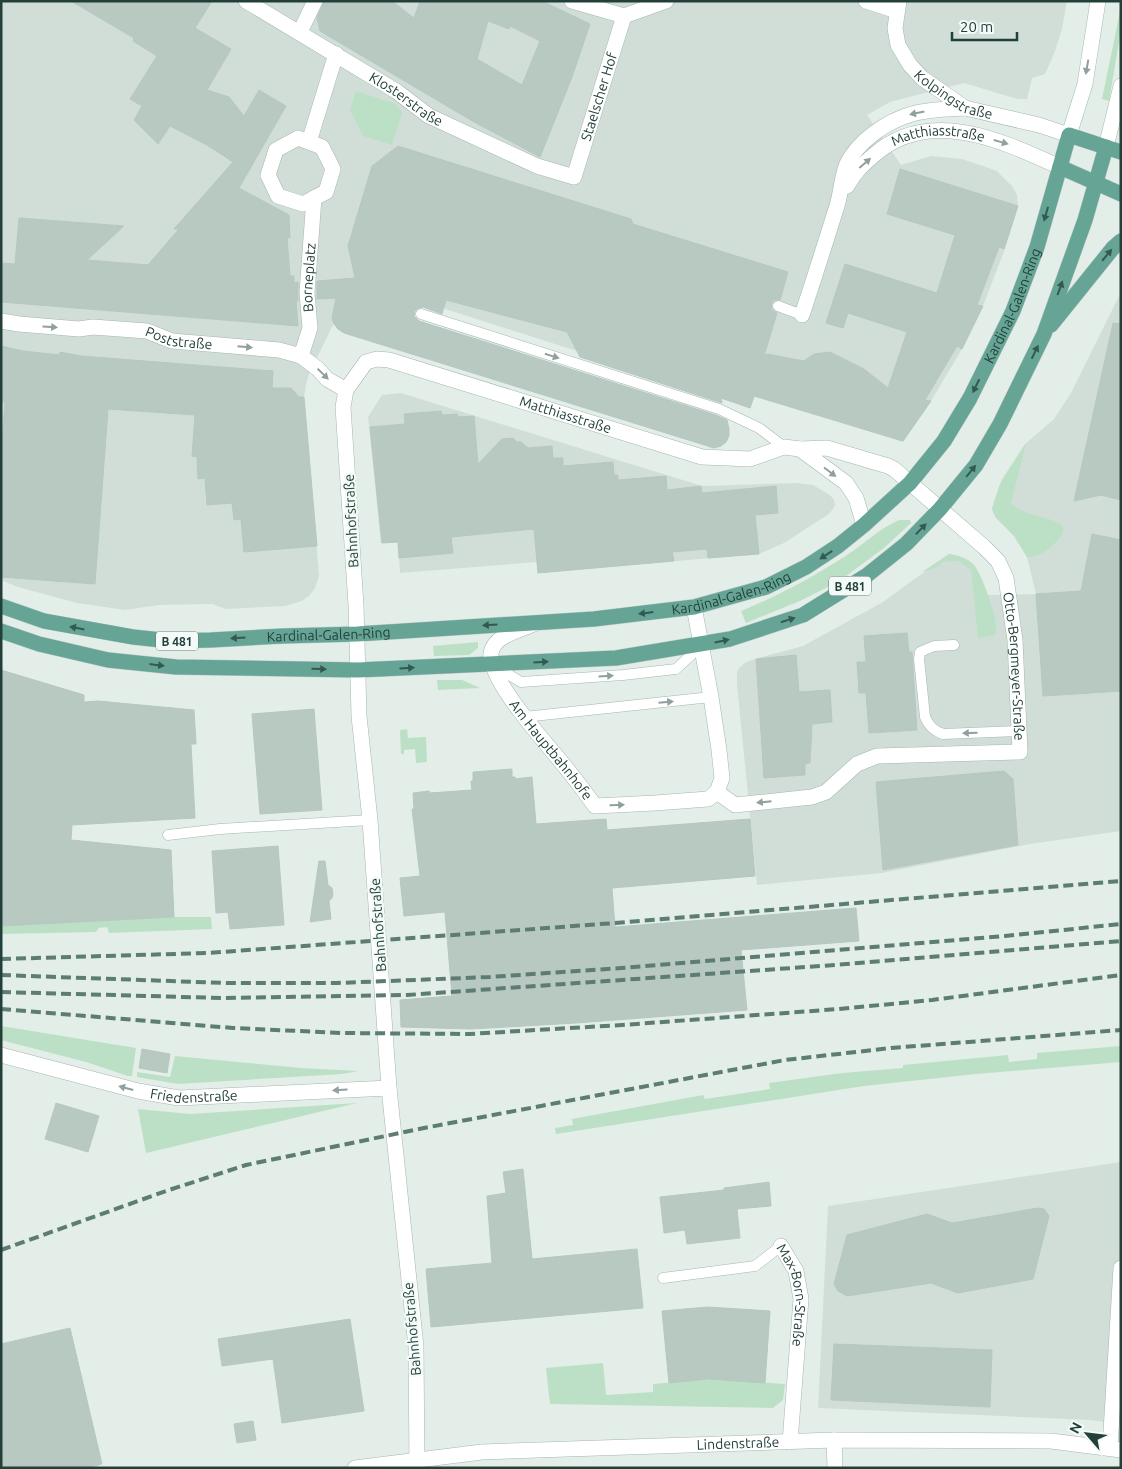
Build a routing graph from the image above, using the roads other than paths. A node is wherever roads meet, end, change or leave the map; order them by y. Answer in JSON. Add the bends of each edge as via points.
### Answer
{"nodes":[{"id":1,"x":246,"y":1,"type":"edge"},
{"id":2,"x":315,"y":1,"type":"edge"},
{"id":3,"x":572,"y":1,"type":"edge"},
{"id":4,"x":666,"y":1,"type":"edge"},
{"id":5,"x":866,"y":1,"type":"edge"},
{"id":6,"x":1098,"y":1,"type":"edge"},
{"id":7,"x":898,"y":6,"type":"edge"},
{"id":8,"x":624,"y":16,"type":"junction"},
{"id":9,"x":300,"y":32,"type":"junction"},
{"id":10,"x":336,"y":54,"type":"junction"},
{"id":11,"x":1121,"y":86,"type":"edge"},
{"id":12,"x":965,"y":108,"type":"junction"},
{"id":13,"x":1069,"y":136,"type":"junction"},
{"id":14,"x":309,"y":142,"type":"junction"},
{"id":15,"x":1114,"y":150,"type":"edge"},
{"id":16,"x":1060,"y":167,"type":"junction"},
{"id":17,"x":574,"y":177,"type":"joint"},
{"id":18,"x":1096,"y":184,"type":"junction"},
{"id":19,"x":1121,"y":194,"type":"edge"},
{"id":20,"x":314,"y":198,"type":"junction"},
{"id":21,"x":839,"y":200,"type":"junction"},
{"id":22,"x":1121,"y":241,"type":"edge"},
{"id":23,"x":778,"y":306,"type":"dead end"},
{"id":24,"x":421,"y":314,"type":"dead end"},
{"id":25,"x":802,"y":314,"type":"joint"},
{"id":26,"x":1,"y":321,"type":"edge"},
{"id":27,"x":1044,"y":334,"type":"junction"},
{"id":28,"x":301,"y":356,"type":"junction"},
{"id":29,"x":346,"y":390,"type":"junction"},
{"id":30,"x":784,"y":447,"type":"junction"},
{"id":31,"x":800,"y":449,"type":"junction"},
{"id":32,"x":910,"y":483,"type":"junction"},
{"id":33,"x":940,"y":509,"type":"junction"},
{"id":34,"x":864,"y":525,"type":"junction"},
{"id":35,"x":1,"y":606,"type":"edge"},
{"id":36,"x":694,"y":607,"type":"junction"},
{"id":37,"x":538,"y":623,"type":"junction"},
{"id":38,"x":1,"y":631,"type":"edge"},
{"id":39,"x":357,"y":634,"type":"junction"},
{"id":40,"x":954,"y":644,"type":"dead end"},
{"id":41,"x":702,"y":645,"type":"junction"},
{"id":42,"x":492,"y":664,"type":"junction"},
{"id":43,"x":358,"y":670,"type":"junction"},
{"id":44,"x":711,"y":697,"type":"junction"},
{"id":45,"x":524,"y":717,"type":"junction"},
{"id":46,"x":1019,"y":731,"type":"junction"},
{"id":47,"x":717,"y":792,"type":"junction"},
{"id":48,"x":370,"y":820,"type":"junction"},
{"id":49,"x":168,"y":835,"type":"dead end"},
{"id":50,"x":1,"y":1055,"type":"edge"},
{"id":51,"x":389,"y":1088,"type":"junction"},
{"id":52,"x":781,"y":1246,"type":"joint"},
{"id":53,"x":1121,"y":1268,"type":"edge"},
{"id":54,"x":663,"y":1278,"type":"dead end"},
{"id":55,"x":834,"y":1440,"type":"junction"},
{"id":56,"x":790,"y":1442,"type":"junction"},
{"id":57,"x":1115,"y":1449,"type":"edge"},
{"id":58,"x":417,"y":1464,"type":"edge"},
{"id":59,"x":355,"y":1468,"type":"edge"},
{"id":60,"x":834,"y":1468,"type":"edge"}],
"edges":[{"from":1,"to":9,"type":"street","name":"Klosterstraße"},
{"from":2,"to":9,"type":"street"},
{"from":3,"to":8,"type":"street"},
{"from":4,"to":8,"type":"street"},
{"from":5,"to":7,"type":"street"},
{"from":6,"to":13,"type":"street","name":"Kardinal-Galen-Ring","one_way":true,"via":[[1084,84]]},
{"from":7,"to":12,"type":"street","name":"Kolpingstraße","via":[[895,28],[898,45],[910,65],[922,78]]},
{"from":8,"to":17,"type":"street","name":"Staelscher Hof"},
{"from":9,"to":10,"type":"street","name":"Klosterstraße"},
{"from":10,"to":14,"type":"street"},
{"from":10,"to":17,"type":"street","name":"Klosterstraße","via":[[429,116],[537,166]]},
{"from":11,"to":15,"type":"street"},
{"from":12,"to":13,"type":"street","name":"Kolpingstraße","via":[[1039,125]]},
{"from":12,"to":21,"type":"street","name":"Matthiasstraße","one_way":true,"via":[[911,114],[868,138],[853,153]]},
{"from":13,"to":15,"type":"main road"},
{"from":13,"to":16,"type":"main road","name":"Kardinal-Galen-Ring","number":"B 481"},
{"from":14,"to":20,"type":"street","via":[[322,146],[333,169],[326,192]]},
{"from":14,"to":20,"type":"street","via":[[298,138],[276,150],[268,174],[278,196],[303,204]]},
{"from":15,"to":18,"type":"main road","number":"B 481"},
{"from":16,"to":18,"type":"main road"},
{"from":21,"to":16,"type":"street","name":"Matthiasstraße","one_way":true,"via":[[856,171],[883,147],[902,137],[926,131],[974,134],[1018,147]]},
{"from":16,"to":32,"type":"main road","name":"Kardinal-Galen-Ring","number":"B 481","one_way":true,"via":[[1037,247],[1013,311],[966,405],[944,441]]},
{"from":18,"to":19,"type":"main road"},
{"from":27,"to":18,"type":"main road","number":"B 481","one_way":true},
{"from":20,"to":28,"type":"street","name":"Borneplatz","via":[[307,294],[310,328]]},
{"from":21,"to":25,"type":"street","name":"Matthiasstraße"},
{"from":27,"to":22,"type":"main road","one_way":true},
{"from":23,"to":25,"type":"lane"},
{"from":24,"to":30,"type":"lane","one_way":true,"via":[[719,410],[759,428]]},
{"from":26,"to":28,"type":"street","name":"Poststraße","one_way":true,"via":[[79,329],[147,331],[172,341],[279,350]]},
{"from":33,"to":27,"type":"main road","number":"B 481","one_way":true,"via":[[976,465],[1004,417]]},
{"from":28,"to":29,"type":"street","name":"Poststraße","one_way":true,"via":[[327,379]]},
{"from":29,"to":30,"type":"street","name":"Matthiasstraße","via":[[366,362],[377,358],[702,457],[750,459]]},
{"from":29,"to":39,"type":"street","name":"Bahnhofstraße","via":[[343,407]]},
{"from":30,"to":31,"type":"street","name":"Matthiasstraße"},
{"from":31,"to":32,"type":"street","name":"Matthiasstraße","via":[[827,448],[869,460],[894,469]]},
{"from":31,"to":34,"type":"street","name":"Matthiasstraße","one_way":true,"via":[[846,483],[856,498]]},
{"from":32,"to":33,"type":"street","name":"Otto-Bergmeyer-Straße"},
{"from":32,"to":34,"type":"main road","name":"Kardinal-Galen-Ring","number":"B 481"},
{"from":41,"to":33,"type":"main road","number":"B 481","one_way":true,"via":[[804,615],[866,576],[906,544]]},
{"from":33,"to":46,"type":"street","name":"Otto-Bergmeyer-Straße","via":[[998,561],[1006,578],[1015,640]]},
{"from":34,"to":36,"type":"main road","name":"Kardinal-Galen-Ring","number":"B 481","one_way":true,"via":[[806,567],[766,587]]},
{"from":39,"to":35,"type":"main road","name":"Kardinal-Galen-Ring","number":"B 481","one_way":true,"via":[[171,641],[133,638],[44,621]]},
{"from":36,"to":37,"type":"main road","name":"Kardinal-Galen-Ring","number":"B 481","one_way":true},
{"from":36,"to":41,"type":"street"},
{"from":37,"to":39,"type":"main road","name":"Kardinal-Galen-Ring","number":"B 481","one_way":true},
{"from":37,"to":42,"type":"street","via":[[504,637],[495,645],[491,652]]},
{"from":38,"to":43,"type":"main road","number":"B 481","one_way":true,"via":[[38,644],[108,660],[176,668]]},
{"from":39,"to":43,"type":"street","name":"Bahnhofstraße"},
{"from":46,"to":40,"type":"lane","one_way":true,"via":[[943,734],[929,726],[925,718],[918,659],[920,652],[934,646]]},
{"from":42,"to":41,"type":"main road","number":"B 481","one_way":true,"via":[[616,658]]},
{"from":41,"to":44,"type":"street"},
{"from":43,"to":42,"type":"main road","number":"B 481","one_way":true},
{"from":42,"to":45,"type":"street","name":"Am Hauptbahnhofe"},
{"from":43,"to":48,"type":"street","name":"Bahnhofstraße","via":[[359,716]]},
{"from":45,"to":44,"type":"lane","one_way":true},
{"from":44,"to":47,"type":"street","via":[[722,778]]},
{"from":45,"to":47,"type":"street","name":"Am Hauptbahnhofe","one_way":true,"via":[[595,806],[708,799]]},
{"from":46,"to":47,"type":"street","name":"Otto-Bergmeyer-Straße","one_way":true,"via":[[1020,752],[877,756],[857,764],[826,792],[812,797],[735,805]]},
{"from":48,"to":49,"type":"lane"},
{"from":48,"to":51,"type":"street","name":"Bahnhofstraße"},
{"from":51,"to":50,"type":"street","name":"Friedenstraße","one_way":true,"via":[[179,1098],[138,1091]]},
{"from":51,"to":58,"type":"street","name":"Bahnhofstraße","via":[[416,1347]]},
{"from":52,"to":54,"type":"lane","name":"Max-Born-Straße","via":[[756,1266]]},
{"from":52,"to":56,"type":"street","name":"Max-Born-Straße","via":[[796,1271],[801,1299]]},
{"from":53,"to":57,"type":"street"},
{"from":55,"to":56,"type":"street","name":"Lindenstraße"},
{"from":55,"to":57,"type":"street","name":"Lindenstraße","via":[[1051,1441]]},
{"from":55,"to":60,"type":"street"},
{"from":56,"to":58,"type":"street","name":"Lindenstraße","via":[[482,1452]]},
{"from":58,"to":59,"type":"street","name":"Lindenstraße"}]}
